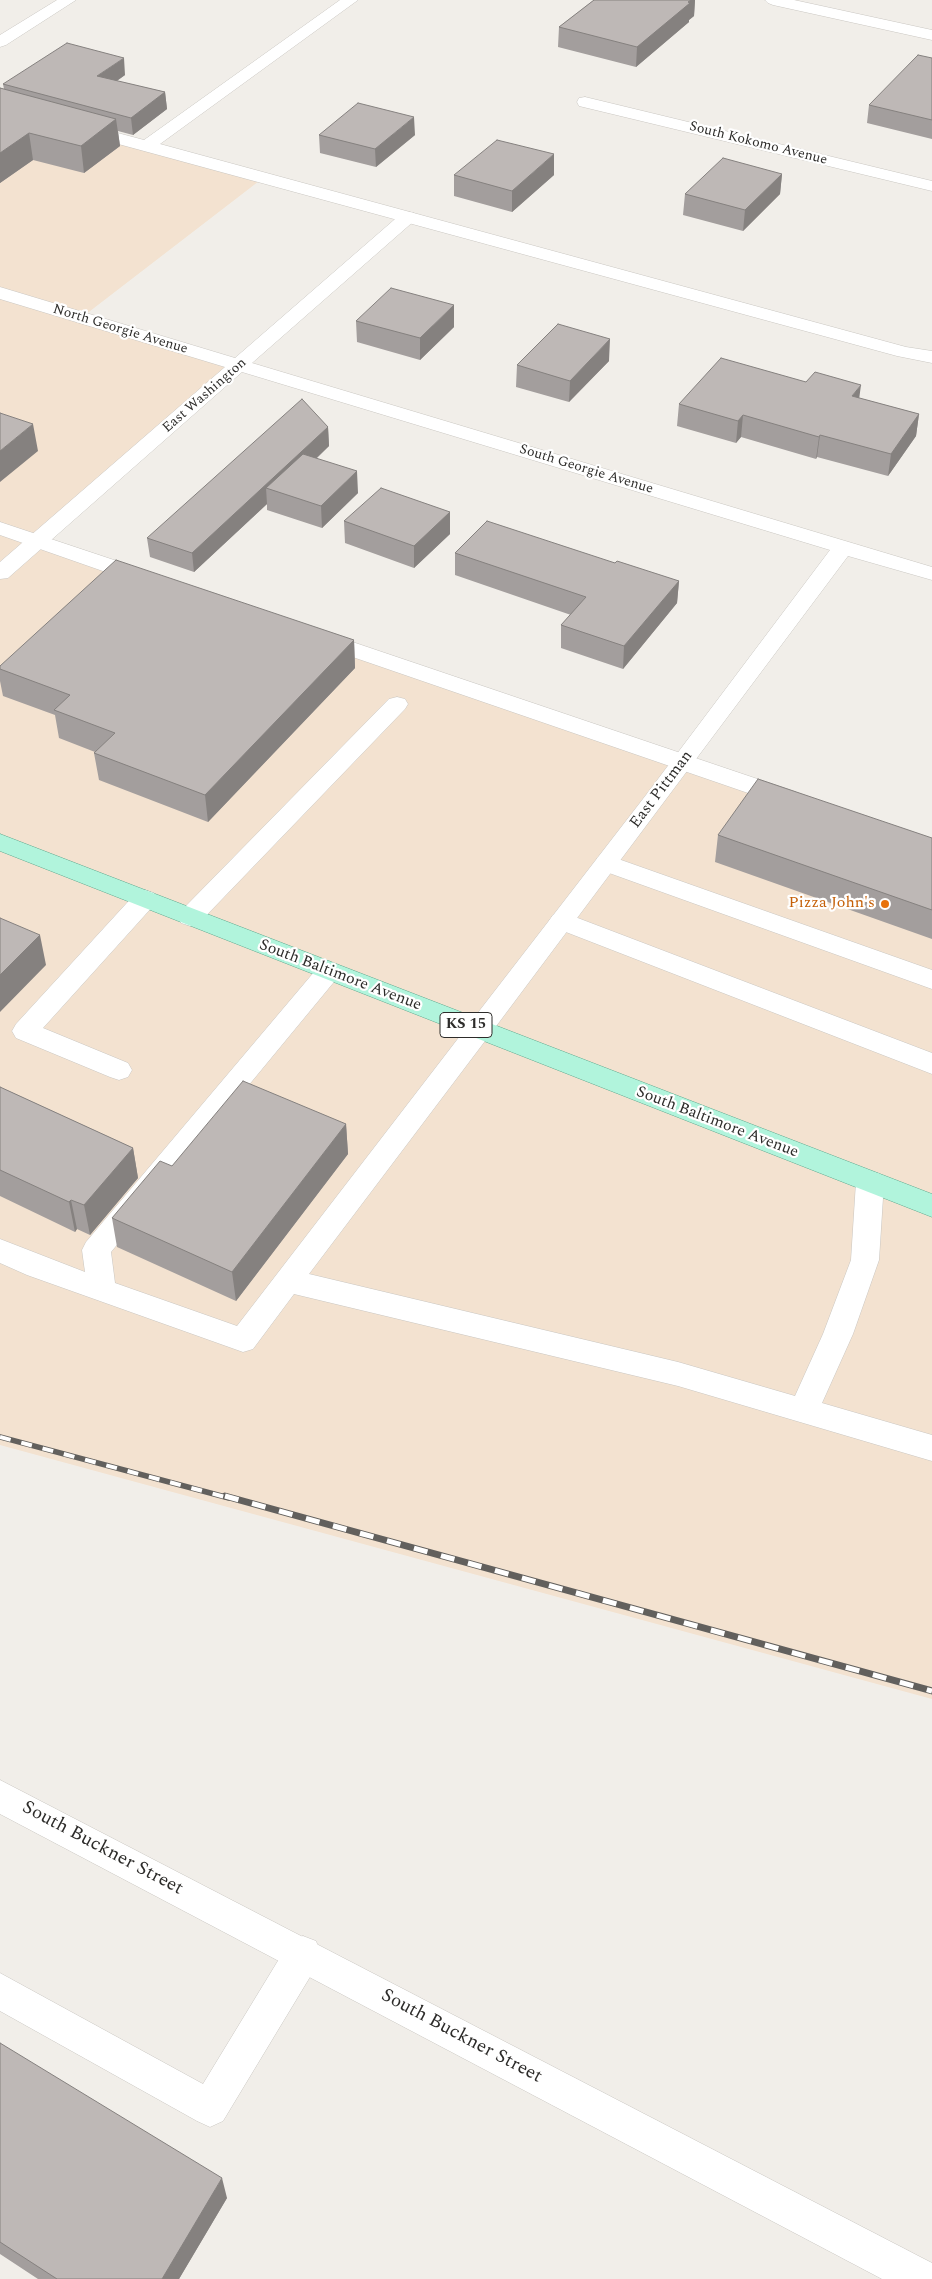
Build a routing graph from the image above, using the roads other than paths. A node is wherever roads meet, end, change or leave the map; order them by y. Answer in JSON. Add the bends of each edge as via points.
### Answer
{"nodes":[{"id":1,"x":68,"y":0,"type":"edge"},
{"id":2,"x":350,"y":0,"type":"edge"},
{"id":3,"x":772,"y":0,"type":"edge"},
{"id":4,"x":932,"y":35,"type":"edge"},
{"id":5,"x":0,"y":42,"type":"edge"},
{"id":6,"x":585,"y":102,"type":"dead end"},
{"id":7,"x":64,"y":123,"type":"edge"},
{"id":8,"x":147,"y":146,"type":"junction"},
{"id":9,"x":932,"y":186,"type":"edge"},
{"id":10,"x":408,"y":217,"type":"junction"},
{"id":11,"x":0,"y":293,"type":"edge"},
{"id":12,"x":932,"y":357,"type":"edge"},
{"id":13,"x":239,"y":366,"type":"junction"},
{"id":14,"x":0,"y":528,"type":"edge"},
{"id":15,"x":36,"y":541,"type":"junction"},
{"id":16,"x":843,"y":548,"type":"junction"},
{"id":17,"x":0,"y":573,"type":"edge"},
{"id":18,"x":932,"y":574,"type":"edge"},
{"id":19,"x":167,"y":586,"type":"edge"},
{"id":20,"x":298,"y":631,"type":"edge"},
{"id":21,"x":397,"y":704,"type":"dead end"},
{"id":22,"x":683,"y":762,"type":"junction"},
{"id":23,"x":804,"y":803,"type":"edge"},
{"id":24,"x":0,"y":842,"type":"edge"},
{"id":25,"x":607,"y":863,"type":"junction"},
{"id":26,"x":146,"y":899,"type":"junction"},
{"id":27,"x":190,"y":917,"type":"junction"},
{"id":28,"x":562,"y":921,"type":"junction"},
{"id":29,"x":329,"y":971,"type":"junction"},
{"id":30,"x":932,"y":980,"type":"edge"},
{"id":31,"x":479,"y":1030,"type":"junction"},
{"id":32,"x":932,"y":1064,"type":"edge"},
{"id":33,"x":119,"y":1070,"type":"dead end"},
{"id":34,"x":870,"y":1182,"type":"junction"},
{"id":35,"x":932,"y":1206,"type":"edge"},
{"id":36,"x":0,"y":1250,"type":"edge"},
{"id":37,"x":288,"y":1281,"type":"junction"},
{"id":38,"x":102,"y":1290,"type":"junction"},
{"id":39,"x":804,"y":1410,"type":"junction"},
{"id":40,"x":932,"y":1448,"type":"edge"},
{"id":41,"x":0,"y":1796,"type":"edge"},
{"id":42,"x":303,"y":1954,"type":"junction"},
{"id":43,"x":0,"y":1991,"type":"edge"},
{"id":44,"x":922,"y":2279,"type":"edge"}],
"edges":[{"from":1,"to":5,"type":"street"},
{"from":2,"to":8,"type":"street"},
{"from":3,"to":4,"type":"street"},
{"from":6,"to":9,"type":"street","name":"South Kokomo Avenue"},
{"from":7,"to":8,"type":"street"},
{"from":8,"to":10,"type":"street"},
{"from":10,"to":12,"type":"street"},
{"from":10,"to":13,"type":"street","name":"East Washington"},
{"from":11,"to":13,"type":"street","name":"North Georgie Avenue"},
{"from":13,"to":15,"type":"street","name":"East Washington"},
{"from":13,"to":16,"type":"street","name":"South Georgie Avenue"},
{"from":14,"to":15,"type":"street"},
{"from":15,"to":17,"type":"street","name":"East Washington"},
{"from":15,"to":19,"type":"street"},
{"from":16,"to":18,"type":"street","name":"South Georgie Avenue"},
{"from":16,"to":22,"type":"street","name":"East Pittman"},
{"from":20,"to":22,"type":"street"},
{"from":21,"to":27,"type":"street"},
{"from":22,"to":23,"type":"street"},
{"from":22,"to":25,"type":"street","name":"East Pittman"},
{"from":24,"to":26,"type":"main road","name":"South Baltimore Avenue","number":"KS 15"},
{"from":25,"to":28,"type":"street","name":"East Pittman"},
{"from":25,"to":30,"type":"street"},
{"from":26,"to":27,"type":"main road","name":"South Baltimore Avenue","number":"KS 15"},
{"from":26,"to":33,"type":"street","via":[[25,1031]]},
{"from":27,"to":29,"type":"main road","name":"South Baltimore Avenue","number":"KS 15"},
{"from":28,"to":31,"type":"street","name":"East Pittman"},
{"from":28,"to":32,"type":"street"},
{"from":29,"to":31,"type":"main road","name":"South Baltimore Avenue","number":"KS 15"},
{"from":29,"to":38,"type":"street","via":[[96,1250]]},
{"from":31,"to":34,"type":"main road","name":"South Baltimore Avenue","number":"KS 15"},
{"from":31,"to":37,"type":"street","name":"East Pittman"},
{"from":34,"to":35,"type":"main road","name":"South Baltimore Avenue","number":"KS 15"},
{"from":34,"to":39,"type":"street","via":[[865,1260],[838,1334]]},
{"from":36,"to":38,"type":"street"},
{"from":37,"to":38,"type":"street","name":"East Pittman","via":[[243,1340]]},
{"from":37,"to":39,"type":"street","via":[[678,1374]]},
{"from":39,"to":40,"type":"street"},
{"from":41,"to":42,"type":"street","name":"South Buckner Street"},
{"from":42,"to":43,"type":"street","via":[[210,2108]]},
{"from":42,"to":44,"type":"street","name":"South Buckner Street"}]}
